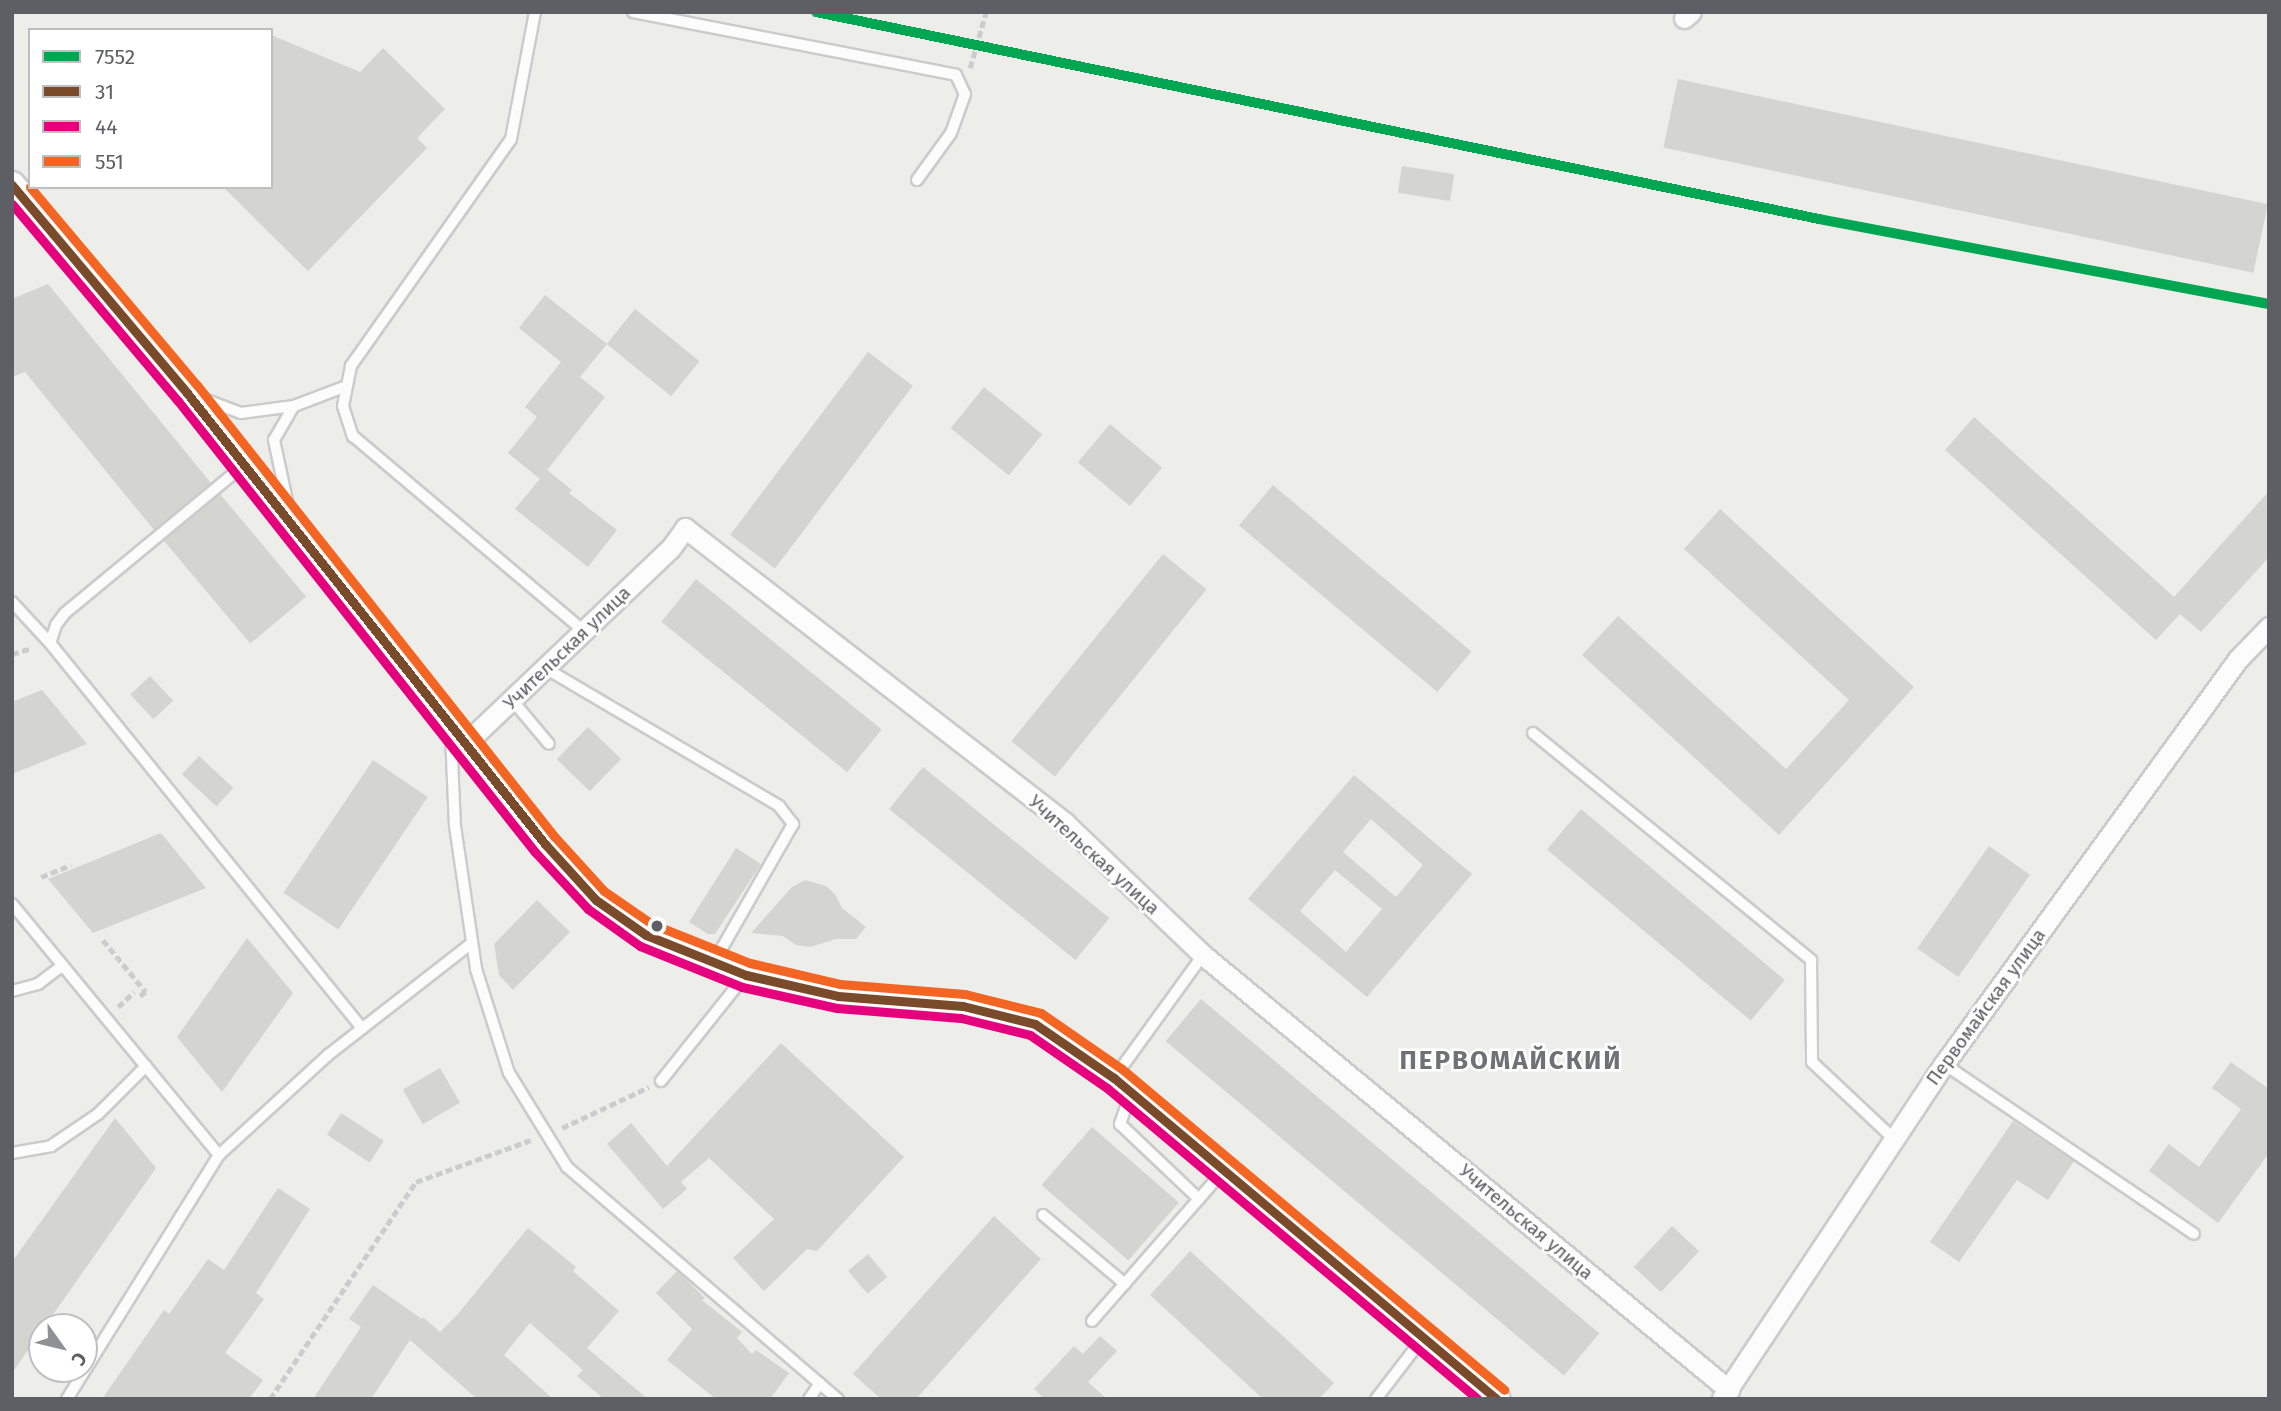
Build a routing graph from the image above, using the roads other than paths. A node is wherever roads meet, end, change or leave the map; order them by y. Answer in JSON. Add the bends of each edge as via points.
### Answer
{"nodes":[{"id":1,"x":534,"y":12,"type":"edge"},
{"id":2,"x":633,"y":12,"type":"edge"},
{"id":3,"x":917,"y":180,"type":"dead end"},
{"id":4,"x":12,"y":185,"type":"edge"},
{"id":5,"x":344,"y":387,"type":"junction"},
{"id":6,"x":187,"y":393,"type":"junction"},
{"id":7,"x":294,"y":406,"type":"junction"},
{"id":8,"x":244,"y":465,"type":"junction"},
{"id":9,"x":293,"y":527,"type":"junction"},
{"id":10,"x":14,"y":606,"type":"edge"},
{"id":11,"x":2269,"y":627,"type":"edge"},
{"id":12,"x":584,"y":631,"type":"junction"},
{"id":13,"x":50,"y":643,"type":"junction"},
{"id":14,"x":545,"y":668,"type":"junction"},
{"id":15,"x":512,"y":700,"type":"junction"},
{"id":16,"x":459,"y":733,"type":"junction"},
{"id":17,"x":1533,"y":733,"type":"dead end"},
{"id":18,"x":549,"y":744,"type":"dead end"},
{"id":19,"x":12,"y":904,"type":"edge"},
{"id":20,"x":472,"y":943,"type":"junction"},
{"id":21,"x":1203,"y":955,"type":"junction"},
{"id":22,"x":714,"y":962,"type":"junction"},
{"id":23,"x":62,"y":965,"type":"junction"},
{"id":24,"x":746,"y":975,"type":"junction"},
{"id":25,"x":12,"y":991,"type":"edge"},
{"id":26,"x":362,"y":1028,"type":"junction"},
{"id":27,"x":1944,"y":1064,"type":"junction"},
{"id":28,"x":146,"y":1066,"type":"junction"},
{"id":29,"x":661,"y":1081,"type":"road end"},
{"id":30,"x":1122,"y":1085,"type":"junction"},
{"id":31,"x":1893,"y":1138,"type":"junction"},
{"id":32,"x":12,"y":1153,"type":"edge"},
{"id":33,"x":219,"y":1155,"type":"junction"},
{"id":34,"x":1224,"y":1170,"type":"junction"},
{"id":35,"x":1199,"y":1199,"type":"junction"},
{"id":36,"x":1043,"y":1215,"type":"dead end"},
{"id":37,"x":2194,"y":1234,"type":"dead end"},
{"id":38,"x":1125,"y":1284,"type":"junction"},
{"id":39,"x":1092,"y":1321,"type":"dead end"},
{"id":40,"x":1423,"y":1338,"type":"junction"},
{"id":41,"x":820,"y":1383,"type":"junction"},
{"id":42,"x":1726,"y":1394,"type":"edge"},
{"id":43,"x":66,"y":1399,"type":"edge"},
{"id":44,"x":808,"y":1399,"type":"edge"},
{"id":45,"x":838,"y":1399,"type":"edge"},
{"id":46,"x":1376,"y":1399,"type":"edge"},
{"id":47,"x":1496,"y":1399,"type":"edge"}],
"edges":[{"from":1,"to":5,"type":"lane","via":[[511,138],[351,366]]},
{"from":2,"to":3,"type":"lane","via":[[956,75],[965,94],[951,133]]},
{"from":4,"to":6,"type":"main road"},
{"from":5,"to":7,"type":"lane"},
{"from":5,"to":12,"type":"lane","via":[[342,406],[353,436]]},
{"from":6,"to":7,"type":"lane","via":[[241,413]]},
{"from":6,"to":8,"type":"main road"},
{"from":7,"to":9,"type":"lane","via":[[274,440]]},
{"from":8,"to":9,"type":"main road"},
{"from":8,"to":13,"type":"lane","via":[[65,613]]},
{"from":9,"to":16,"type":"main road"},
{"from":10,"to":13,"type":"lane"},
{"from":11,"to":27,"type":"street","name":"Первомайская улица","via":[[2238,659]]},
{"from":12,"to":14,"type":"street","name":"Учительская улица"},
{"from":12,"to":21,"type":"street","name":"Учительская улица","via":[[670,549],[685,528],[1065,823]]},
{"from":13,"to":26,"type":"lane"},
{"from":14,"to":15,"type":"street","name":"Учительская улица"},
{"from":14,"to":22,"type":"lane","via":[[779,806],[793,824]]},
{"from":15,"to":16,"type":"street","name":"Учительская улица"},
{"from":15,"to":18,"type":"lane"},
{"from":16,"to":20,"type":"lane","via":[[455,826]]},
{"from":16,"to":22,"type":"main road","via":[[545,844],[596,900],[646,935]]},
{"from":17,"to":31,"type":"lane","via":[[1811,960],[1812,1062]]},
{"from":19,"to":23,"type":"lane"},
{"from":20,"to":26,"type":"lane"},
{"from":20,"to":41,"type":"lane","via":[[509,1073],[567,1167]]},
{"from":21,"to":30,"type":"lane"},
{"from":21,"to":42,"type":"street","name":"Учительская улица"},
{"from":22,"to":24,"type":"main road"},
{"from":23,"to":25,"type":"lane","via":[[38,984]]},
{"from":23,"to":28,"type":"lane"},
{"from":24,"to":29,"type":"lane"},
{"from":24,"to":30,"type":"main road","via":[[838,996],[963,1006],[1035,1024]]},
{"from":26,"to":33,"type":"lane"},
{"from":27,"to":31,"type":"street","name":"Первомайская улица"},
{"from":27,"to":37,"type":"lane"},
{"from":28,"to":32,"type":"lane","via":[[98,1114],[51,1146]]},
{"from":28,"to":33,"type":"lane"},
{"from":30,"to":34,"type":"main road"},
{"from":30,"to":35,"type":"lane","via":[[1120,1124]]},
{"from":31,"to":42,"type":"street","name":"Первомайская улица"},
{"from":33,"to":43,"type":"lane"},
{"from":34,"to":35,"type":"lane"},
{"from":34,"to":40,"type":"main road"},
{"from":35,"to":38,"type":"lane"},
{"from":36,"to":38,"type":"lane"},
{"from":38,"to":39,"type":"lane"},
{"from":40,"to":46,"type":"lane"},
{"from":40,"to":47,"type":"main road"},
{"from":41,"to":44,"type":"lane"},
{"from":41,"to":45,"type":"lane"}]}
